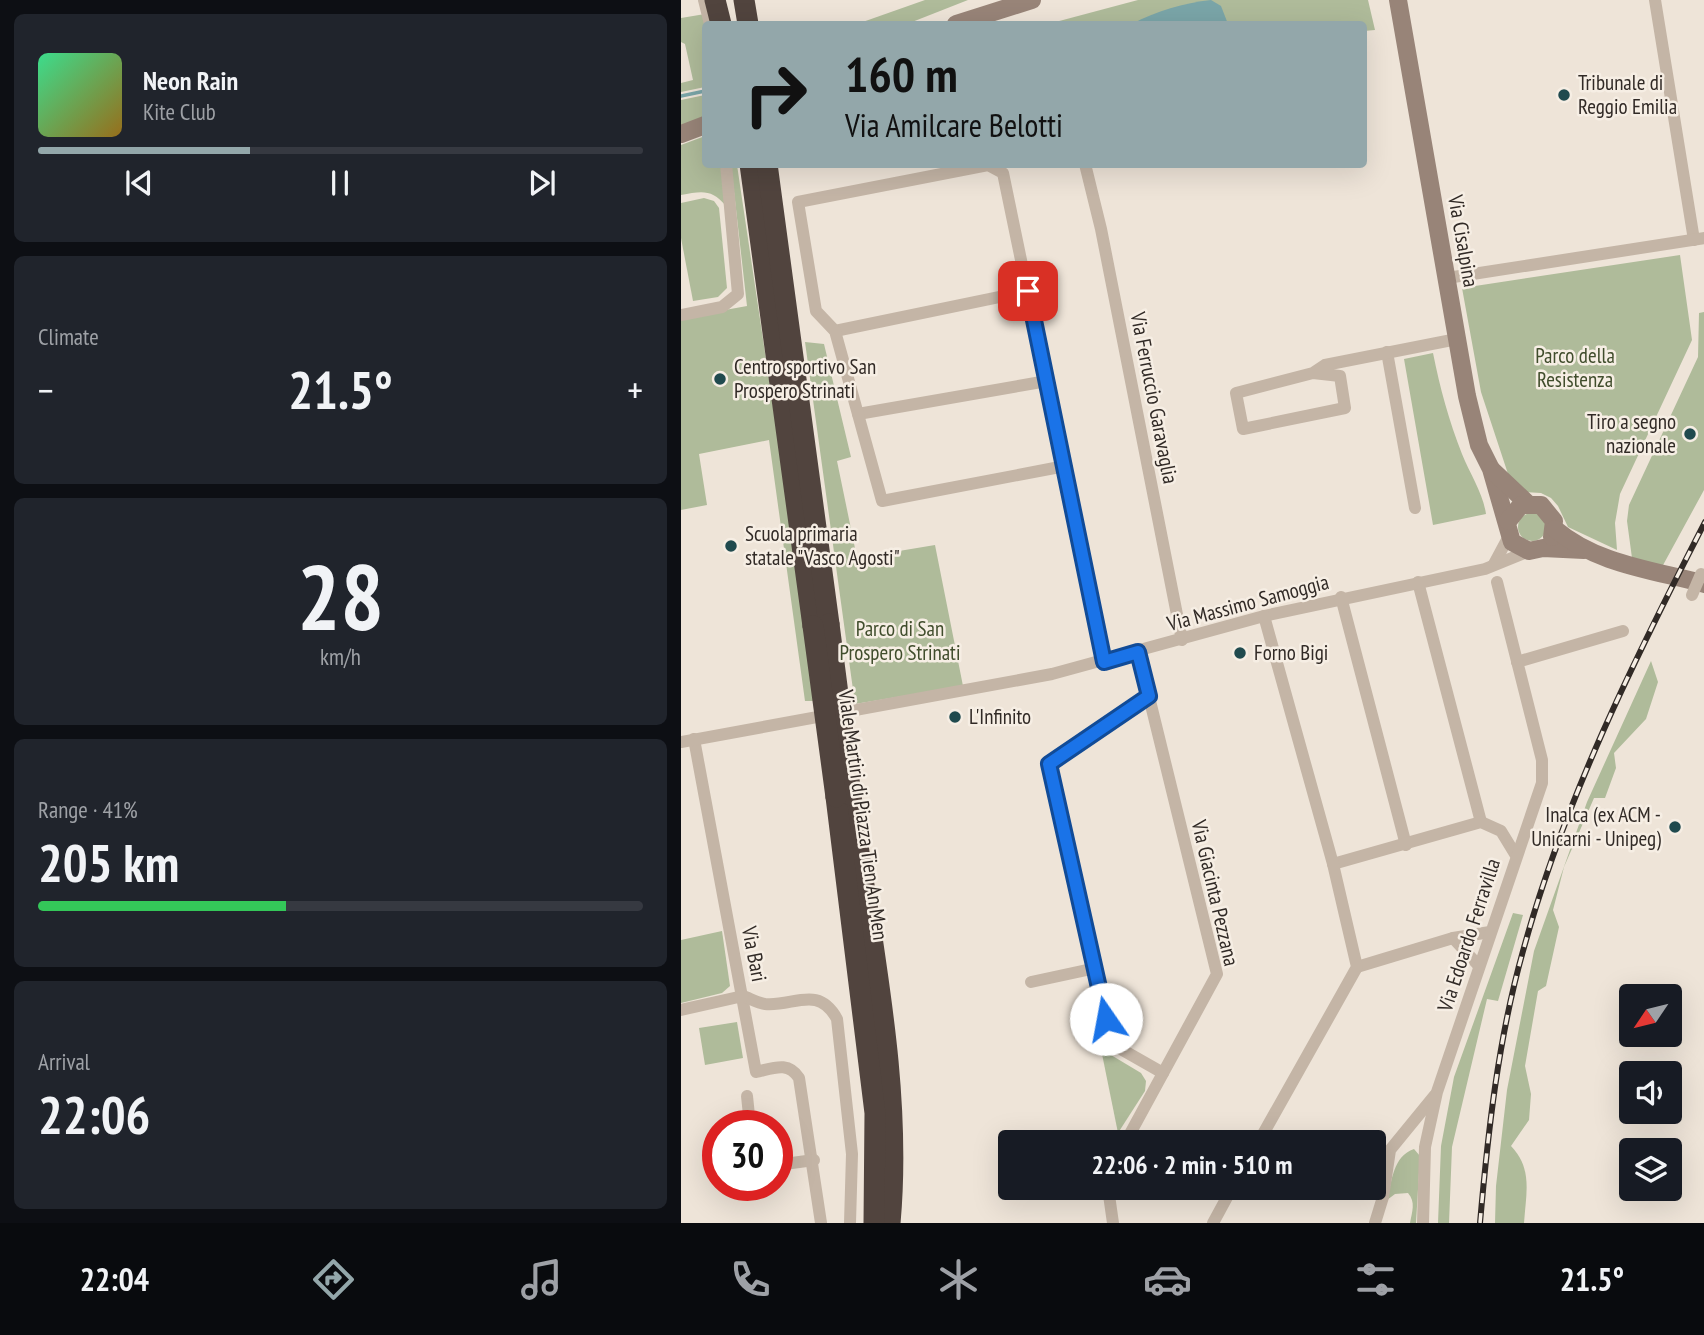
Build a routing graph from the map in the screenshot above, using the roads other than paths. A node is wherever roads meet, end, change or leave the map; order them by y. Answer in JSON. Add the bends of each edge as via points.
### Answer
{"nodes":[{"id":1,"x":704,"y":0,"type":"edge"},
{"id":2,"x":715,"y":0,"type":"edge"},
{"id":3,"x":727,"y":0,"type":"edge"},
{"id":4,"x":745,"y":0,"type":"edge"},
{"id":5,"x":997,"y":0,"type":"edge"},
{"id":6,"x":1032,"y":0,"type":"edge"},
{"id":7,"x":1392,"y":0,"type":"edge"},
{"id":8,"x":1398,"y":0,"type":"edge"},
{"id":9,"x":1655,"y":0,"type":"edge"},
{"id":10,"x":1399,"y":19,"type":"junction"},
{"id":11,"x":709,"y":21,"type":"edge"},
{"id":12,"x":720,"y":21,"type":"edge"},
{"id":13,"x":730,"y":21,"type":"edge"},
{"id":14,"x":748,"y":21,"type":"edge"},
{"id":15,"x":963,"y":21,"type":"edge"},
{"id":16,"x":966,"y":21,"type":"edge"},
{"id":17,"x":702,"y":126,"type":"edge"},
{"id":18,"x":681,"y":135,"type":"edge"},
{"id":19,"x":726,"y":168,"type":"edge"},
{"id":20,"x":751,"y":168,"type":"edge"},
{"id":21,"x":767,"y":168,"type":"edge"},
{"id":22,"x":973,"y":168,"type":"edge"},
{"id":23,"x":994,"y":168,"type":"edge"},
{"id":24,"x":1086,"y":168,"type":"edge"},
{"id":25,"x":1699,"y":239,"type":"edge"},
{"id":26,"x":1447,"y":278,"type":"junction"},
{"id":27,"x":1028,"y":291,"type":"junction"},
{"id":28,"x":681,"y":315,"type":"edge"},
{"id":29,"x":835,"y":331,"type":"junction"},
{"id":30,"x":1457,"y":339,"type":"junction"},
{"id":31,"x":1387,"y":352,"type":"junction"},
{"id":32,"x":1313,"y":373,"type":"junction"},
{"id":33,"x":1047,"y":381,"type":"junction"},
{"id":34,"x":858,"y":414,"type":"junction"},
{"id":35,"x":1065,"y":466,"type":"junction"},
{"id":36,"x":1491,"y":468,"type":"junction"},
{"id":37,"x":1527,"y":503,"type":"junction"},
{"id":38,"x":1415,"y":508,"type":"dead end"},
{"id":39,"x":1508,"y":528,"type":"junction"},
{"id":40,"x":1555,"y":528,"type":"junction"},
{"id":41,"x":1536,"y":549,"type":"junction"},
{"id":42,"x":1584,"y":550,"type":"junction"},
{"id":43,"x":1494,"y":564,"type":"junction"},
{"id":44,"x":1701,"y":580,"type":"edge"},
{"id":45,"x":1418,"y":582,"type":"junction"},
{"id":46,"x":1497,"y":582,"type":"dead end"},
{"id":47,"x":1341,"y":597,"type":"junction"},
{"id":48,"x":1264,"y":616,"type":"junction"},
{"id":49,"x":821,"y":625,"type":"junction"},
{"id":50,"x":1623,"y":631,"type":"dead end"},
{"id":51,"x":1183,"y":640,"type":"junction"},
{"id":52,"x":1138,"y":652,"type":"junction"},
{"id":53,"x":1104,"y":662,"type":"junction"},
{"id":54,"x":1517,"y":662,"type":"junction"},
{"id":55,"x":1149,"y":696,"type":"junction"},
{"id":56,"x":687,"y":741,"type":"edge"},
{"id":57,"x":844,"y":796,"type":"junction"},
{"id":58,"x":1481,"y":822,"type":"junction"},
{"id":59,"x":1406,"y":845,"type":"junction"},
{"id":60,"x":1515,"y":854,"type":"junction"},
{"id":61,"x":1333,"y":864,"type":"junction"},
{"id":62,"x":1490,"y":932,"type":"junction"},
{"id":63,"x":1453,"y":938,"type":"junction"},
{"id":64,"x":1357,"y":967,"type":"junction"},
{"id":65,"x":1479,"y":967,"type":"junction"},
{"id":66,"x":1096,"y":968,"type":"junction"},
{"id":67,"x":1031,"y":982,"type":"dead end"},
{"id":68,"x":743,"y":996,"type":"junction"},
{"id":69,"x":681,"y":1010,"type":"edge"},
{"id":70,"x":1163,"y":1073,"type":"junction"},
{"id":71,"x":1437,"y":1092,"type":"junction"},
{"id":72,"x":747,"y":1096,"type":"dead end"},
{"id":73,"x":748,"y":1110,"type":"edge"},
{"id":74,"x":1132,"y":1130,"type":"edge"},
{"id":75,"x":1265,"y":1130,"type":"edge"},
{"id":76,"x":813,"y":1160,"type":"junction"},
{"id":77,"x":793,"y":1163,"type":"edge"},
{"id":78,"x":1110,"y":1200,"type":"edge"},
{"id":79,"x":1225,"y":1200,"type":"edge"},
{"id":80,"x":821,"y":1223,"type":"edge"},
{"id":81,"x":850,"y":1223,"type":"edge"},
{"id":82,"x":874,"y":1223,"type":"edge"},
{"id":83,"x":890,"y":1223,"type":"edge"},
{"id":84,"x":1113,"y":1223,"type":"edge"},
{"id":85,"x":1212,"y":1223,"type":"edge"},
{"id":86,"x":1375,"y":1223,"type":"edge"},
{"id":87,"x":1423,"y":1223,"type":"edge"}],
"edges":[{"from":1,"to":11,"type":"street"},
{"from":2,"to":12,"type":"highway"},
{"from":3,"to":13,"type":"highway"},
{"from":4,"to":14,"type":"highway"},
{"from":5,"to":15,"type":"main road"},
{"from":6,"to":16,"type":"main road"},
{"from":7,"to":10,"type":"main road","name":"Via Cisalpina"},
{"from":8,"to":10,"type":"main road","name":"Via Cisalpina"},
{"from":9,"to":25,"type":"street"},
{"from":10,"to":26,"type":"main road","name":"Via Cisalpina"},
{"from":17,"to":18,"type":"main road"},
{"from":19,"to":28,"type":"street","via":[[738,294],[722,307]]},
{"from":20,"to":49,"type":"highway","name":"Viale Martiri di Piazza Tien An Men"},
{"from":21,"to":49,"type":"highway","name":"Viale Martiri di Piazza Tien An Men"},
{"from":22,"to":29,"type":"street","via":[[798,202],[816,311]]},
{"from":23,"to":27,"type":"street","via":[[1003,173]]},
{"from":24,"to":51,"type":"street","name":"Via Ferruccio Garavaglia"},
{"from":25,"to":26,"type":"street"},
{"from":26,"to":30,"type":"main road","name":"Via Cisalpina"},
{"from":27,"to":29,"type":"street"},
{"from":27,"to":33,"type":"street"},
{"from":29,"to":34,"type":"street"},
{"from":30,"to":31,"type":"street"},
{"from":30,"to":36,"type":"main road","name":"Via Cisalpina","via":[[1479,445]]},
{"from":31,"to":32,"type":"street","via":[[1325,365]]},
{"from":31,"to":38,"type":"street"},
{"from":32,"to":32,"type":"street","via":[[1236,393],[1243,429],[1345,408],[1340,376]]},
{"from":33,"to":34,"type":"street"},
{"from":33,"to":35,"type":"street"},
{"from":34,"to":35,"type":"street","via":[[882,502]]},
{"from":35,"to":53,"type":"street"},
{"from":36,"to":37,"type":"main road","name":"Via Cisalpina"},
{"from":36,"to":39,"type":"main road","name":"Via Cisalpina"},
{"from":37,"to":39,"type":"main road","via":[[1515,509]]},
{"from":37,"to":40,"type":"main road","name":"Via Cisalpina","via":[[1547,509]]},
{"from":39,"to":41,"type":"main road","via":[[1517,547]]},
{"from":39,"to":43,"type":"street"},
{"from":40,"to":41,"type":"main road","via":[[1553,536]]},
{"from":40,"to":42,"type":"main road","name":"Via Cisalpina"},
{"from":41,"to":42,"type":"main road","name":"Via Cisalpina"},
{"from":41,"to":43,"type":"street","name":"Via Massimo Samoggia"},
{"from":42,"to":44,"type":"main road","name":"Via Cisalpina"},
{"from":43,"to":45,"type":"street","name":"Via Massimo Samoggia"},
{"from":45,"to":47,"type":"street","name":"Via Massimo Samoggia"},
{"from":45,"to":58,"type":"street"},
{"from":46,"to":54,"type":"street","name":"Via Edoardo Ferravilla"},
{"from":47,"to":48,"type":"street","name":"Via Massimo Samoggia"},
{"from":47,"to":59,"type":"street"},
{"from":48,"to":51,"type":"street","name":"Via Massimo Samoggia"},
{"from":48,"to":61,"type":"street"},
{"from":49,"to":57,"type":"highway","name":"Viale Martiri di Piazza Tien An Men","bridge":true},
{"from":50,"to":54,"type":"street"},
{"from":51,"to":52,"type":"street","name":"Via Massimo Samoggia"},
{"from":52,"to":53,"type":"street","name":"Via Massimo Samoggia"},
{"from":52,"to":55,"type":"street","name":"Via Giacinta Pezzana"},
{"from":53,"to":56,"type":"street","name":"Via Massimo Samoggia"},
{"from":54,"to":60,"type":"street","name":"Via Edoardo Ferravilla","via":[[1542,774],[1539,795]]},
{"from":55,"to":66,"type":"street","via":[[1049,764]]},
{"from":55,"to":70,"type":"street","name":"Via Giacinta Pezzana","via":[[1217,974]]},
{"from":56,"to":68,"type":"street","name":"Via Bari"},
{"from":57,"to":82,"type":"highway","name":"Viale Martiri di Piazza Tien An Men","via":[[872,1077],[877,1149]]},
{"from":57,"to":83,"type":"highway","name":"Viale Martiri di Piazza Tien An Men","via":[[891,1098]]},
{"from":58,"to":59,"type":"street"},
{"from":58,"to":60,"type":"street","via":[[1501,831]]},
{"from":59,"to":61,"type":"street"},
{"from":60,"to":62,"type":"street","name":"Via Edoardo Ferravilla"},
{"from":61,"to":64,"type":"street"},
{"from":62,"to":63,"type":"street"},
{"from":62,"to":65,"type":"street","name":"Via Edoardo Ferravilla"},
{"from":63,"to":64,"type":"street"},
{"from":63,"to":65,"type":"street"},
{"from":64,"to":75,"type":"street"},
{"from":65,"to":71,"type":"street","name":"Via Edoardo Ferravilla"},
{"from":66,"to":67,"type":"street"},
{"from":66,"to":70,"type":"street","via":[[1112,1044]]},
{"from":68,"to":69,"type":"street"},
{"from":68,"to":76,"type":"street","via":[[756,1072],[783,1065],[794,1069],[799,1078]]},
{"from":68,"to":81,"type":"street","name":"Via Bari","via":[[765,1004],[820,1001],[831,1007],[837,1019],[852,1154]]},
{"from":70,"to":74,"type":"street","name":"Via Giacinta Pezzana"},
{"from":71,"to":86,"type":"street","via":[[1390,1150]]},
{"from":71,"to":87,"type":"street","name":"Via Edoardo Ferravilla","via":[[1425,1147]]},
{"from":72,"to":73,"type":"street"},
{"from":76,"to":77,"type":"street"},
{"from":76,"to":80,"type":"street"},
{"from":78,"to":84,"type":"street"},
{"from":79,"to":85,"type":"street"}]}
